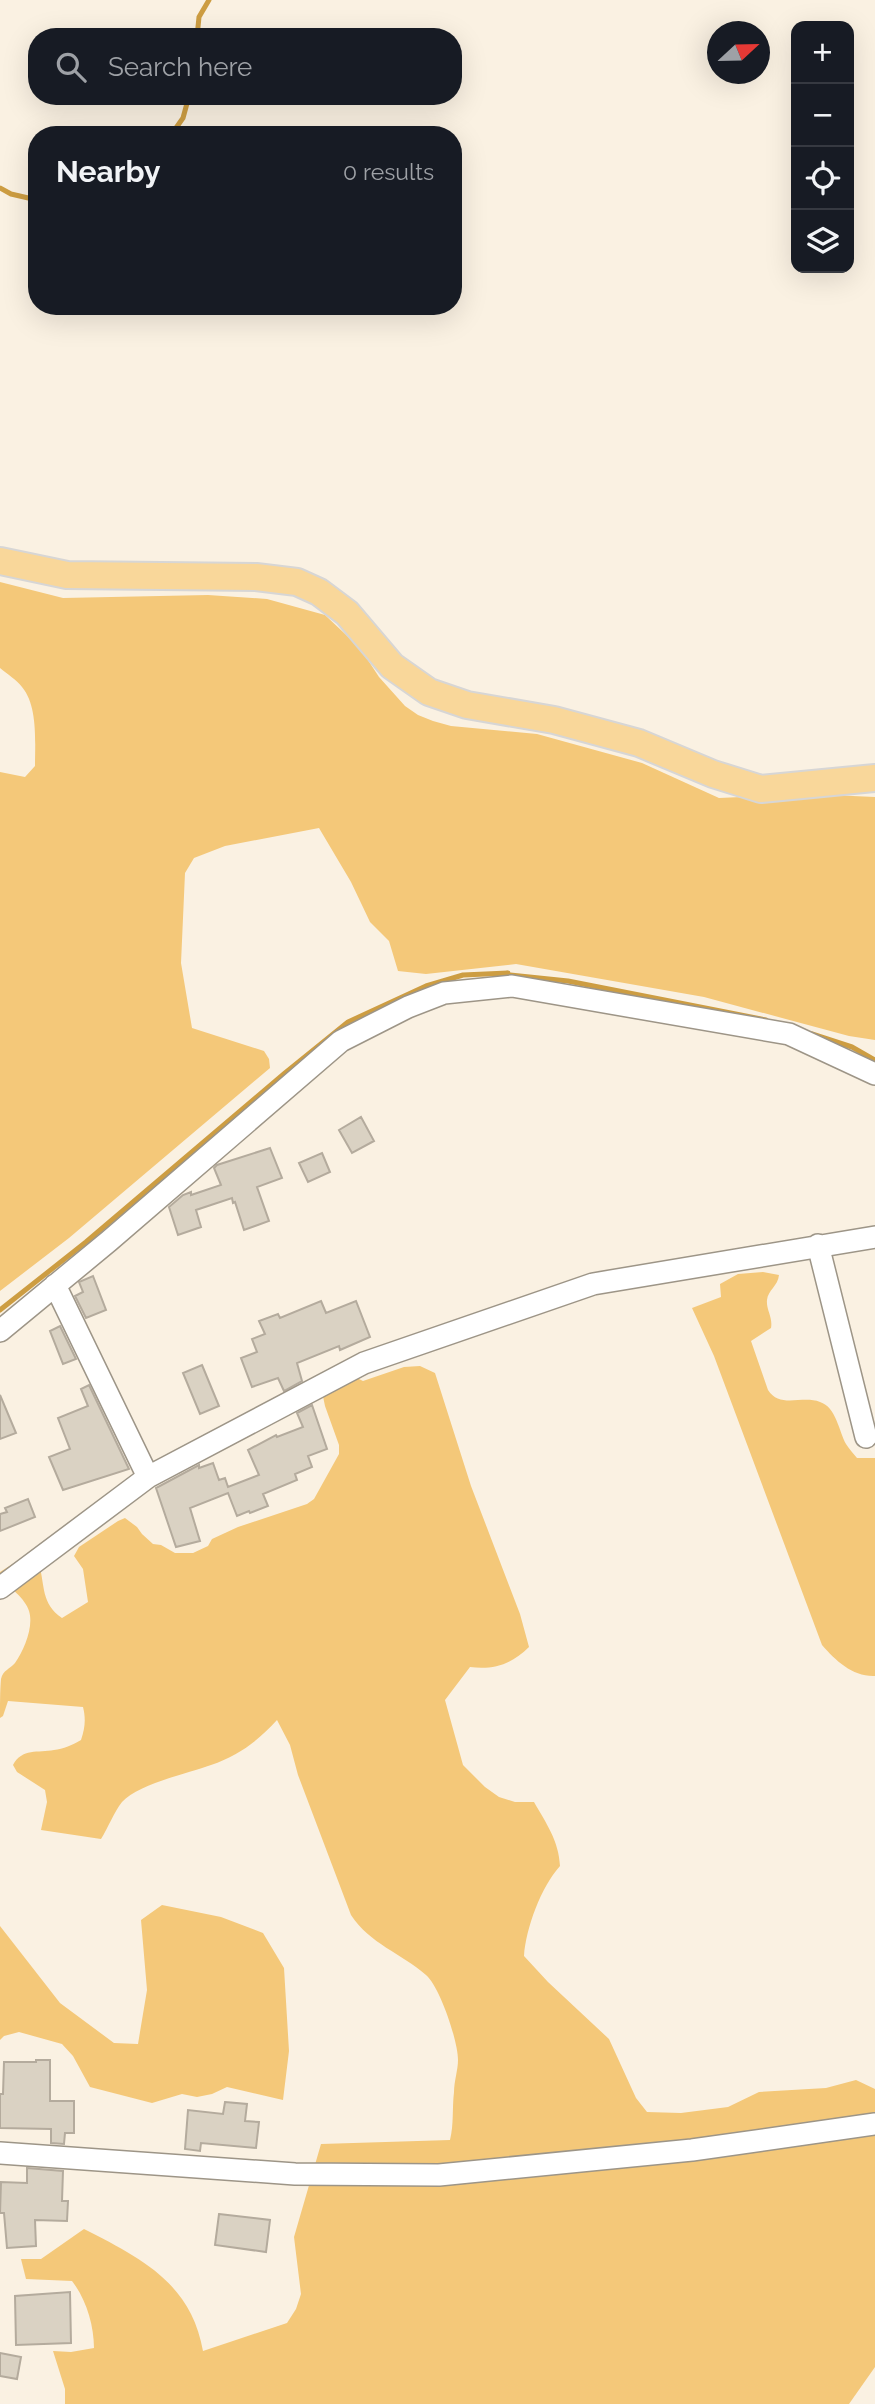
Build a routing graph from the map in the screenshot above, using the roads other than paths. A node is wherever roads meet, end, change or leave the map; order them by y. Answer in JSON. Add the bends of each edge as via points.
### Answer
{"nodes":[{"id":1,"x":0,"y":561,"type":"edge"},
{"id":2,"x":875,"y":778,"type":"edge"},
{"id":3,"x":875,"y":1074,"type":"edge"},
{"id":4,"x":875,"y":1237,"type":"edge"},
{"id":5,"x":818,"y":1245,"type":"junction"},
{"id":6,"x":55,"y":1285,"type":"junction"},
{"id":7,"x":0,"y":1331,"type":"edge"},
{"id":8,"x":866,"y":1437,"type":"dead end"},
{"id":9,"x":148,"y":1477,"type":"junction"},
{"id":10,"x":0,"y":1588,"type":"edge"},
{"id":11,"x":875,"y":2124,"type":"edge"},
{"id":12,"x":0,"y":2153,"type":"edge"}],
"edges":[{"from":1,"to":2,"type":"main road","via":[[67,575],[256,577],[297,582],[346,612],[392,666],[429,692],[467,705],[554,720],[639,743],[761,789]]},
{"from":3,"to":6,"type":"street","via":[[789,1034],[512,986],[443,993],[341,1041]]},
{"from":4,"to":5,"type":"street"},
{"from":5,"to":8,"type":"street"},
{"from":5,"to":9,"type":"street","via":[[593,1284],[364,1363]]},
{"from":6,"to":7,"type":"street"},
{"from":6,"to":9,"type":"street"},
{"from":9,"to":10,"type":"street"},
{"from":11,"to":12,"type":"street","via":[[692,2150],[439,2175],[295,2174]]}]}
